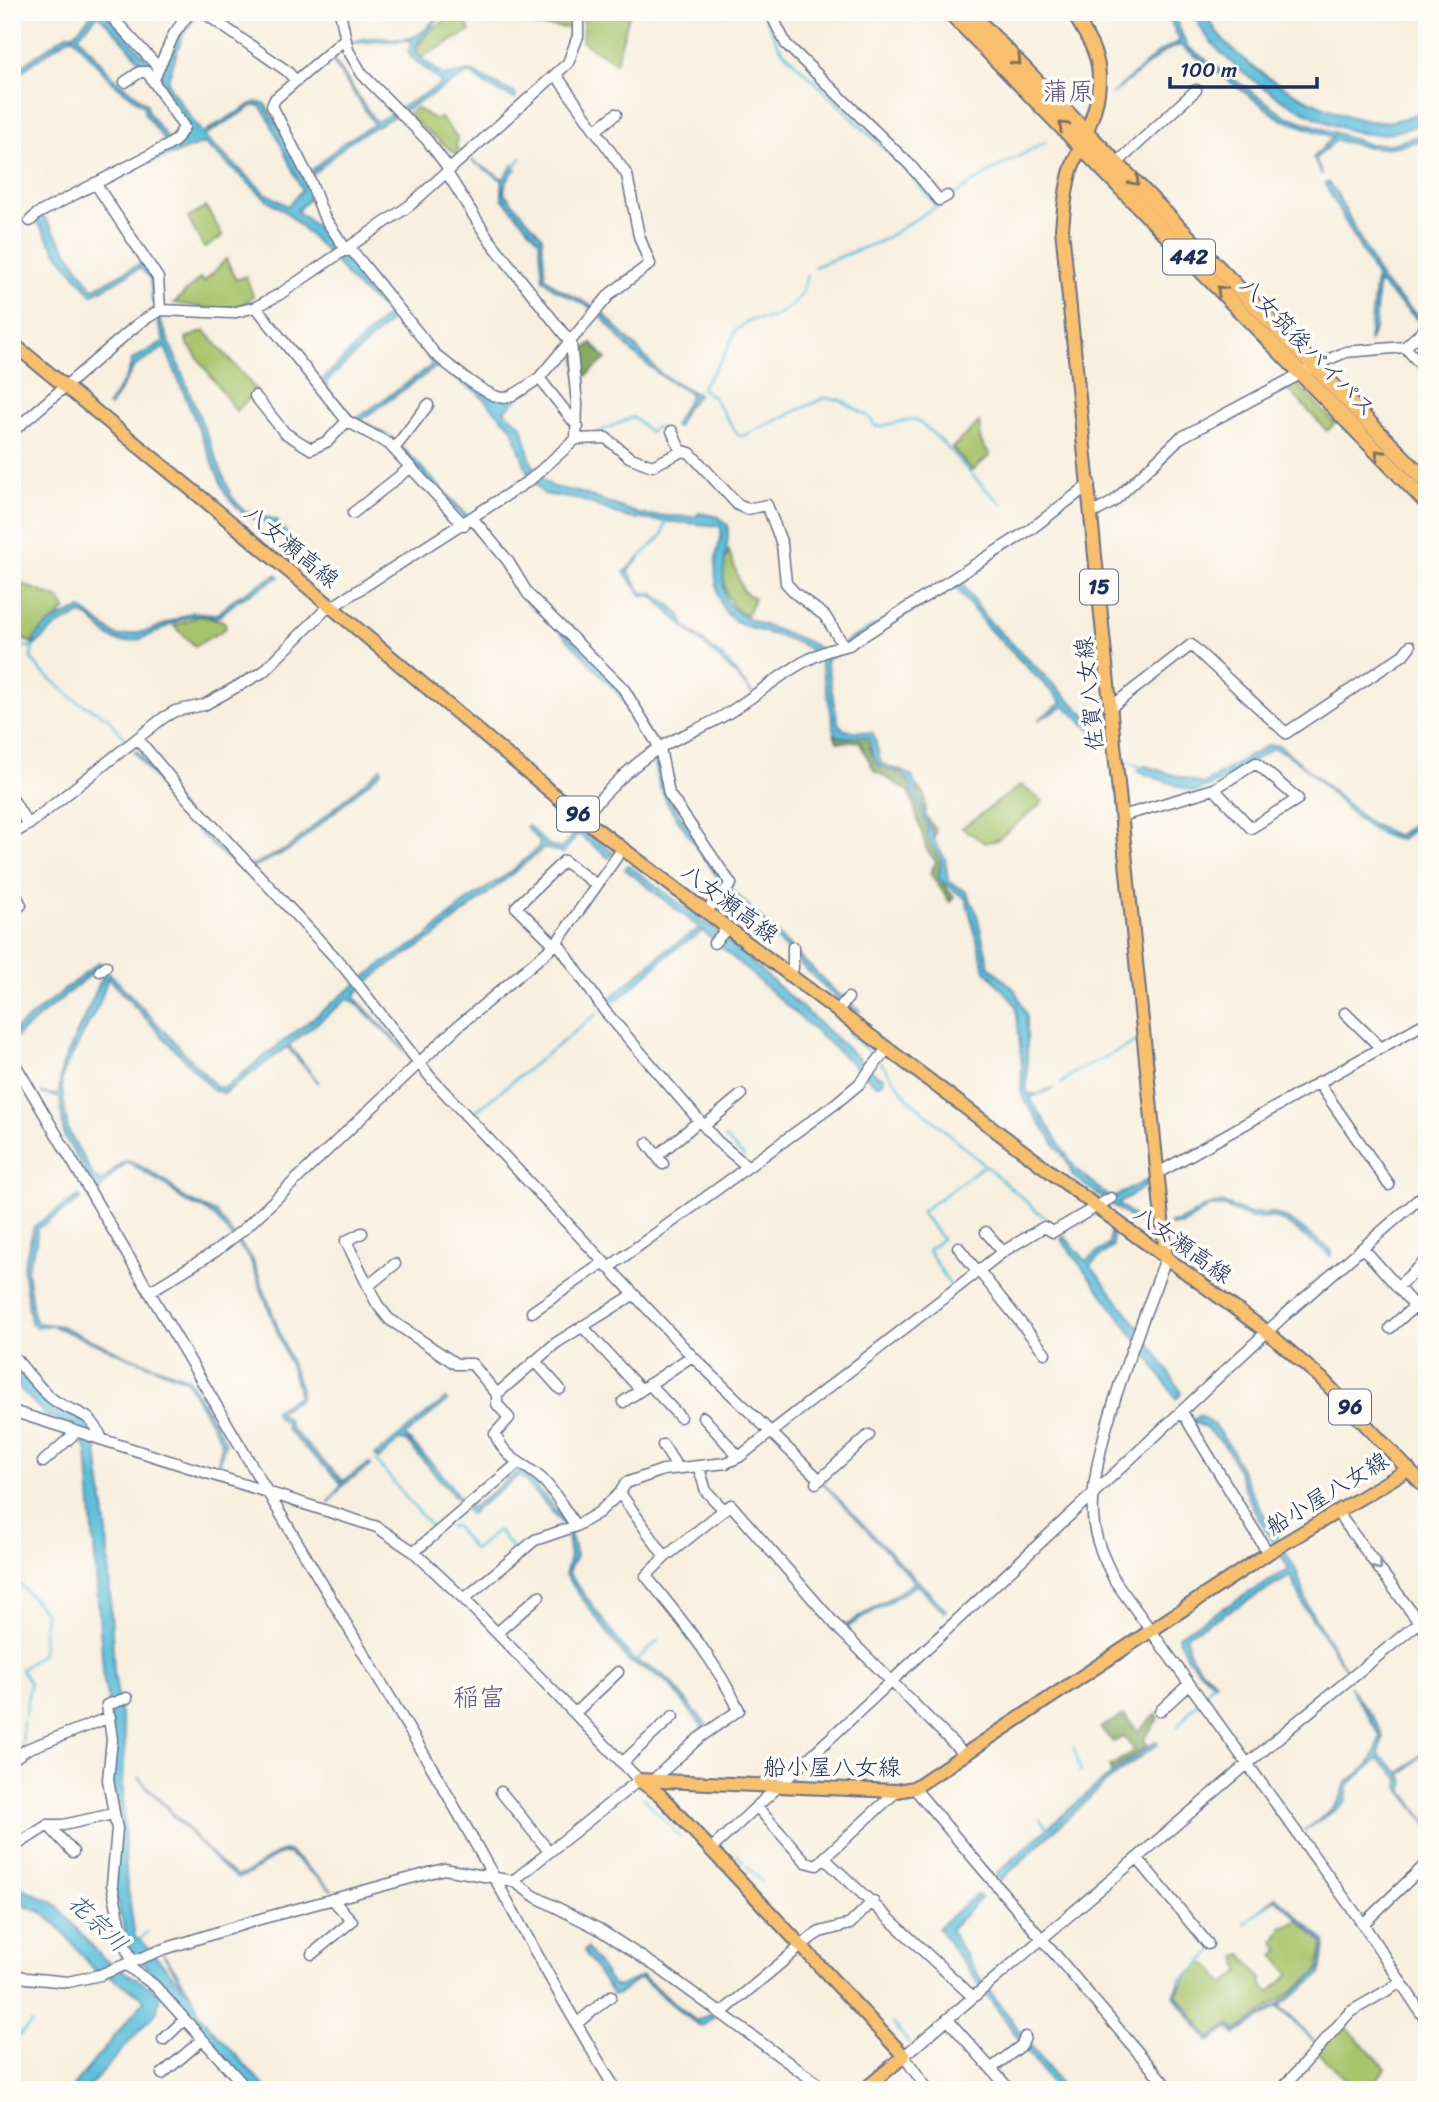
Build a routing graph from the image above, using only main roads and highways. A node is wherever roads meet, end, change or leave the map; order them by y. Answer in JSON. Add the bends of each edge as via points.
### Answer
{"nodes":[{"id":1,"x":950,"y":12,"type":"edge"},
{"id":2,"x":969,"y":12,"type":"edge"},
{"id":3,"x":1073,"y":12,"type":"edge"},
{"id":4,"x":1085,"y":139,"type":"junction"},
{"id":5,"x":12,"y":343,"type":"edge"},
{"id":6,"x":1427,"y":482,"type":"edge"},
{"id":7,"x":1427,"y":503,"type":"edge"},
{"id":8,"x":1166,"y":1258,"type":"junction"},
{"id":9,"x":1409,"y":1468,"type":"junction"},
{"id":10,"x":1427,"y":1489,"type":"edge"},
{"id":11,"x":864,"y":2090,"type":"edge"}],
"edges":[{"from":4,"to":1,"type":"highway","name":"八女筑後バイパス","number":"442","one_way":true},
{"from":2,"to":4,"type":"highway","name":"八女筑後バイパス","number":"442","one_way":true},
{"from":3,"to":4,"type":"main road","name":"佐賀八女線","number":"15","via":[[1098,66],[1099,93]]},
{"from":4,"to":6,"type":"highway","name":"八女筑後バイパス","number":"442","one_way":true,"via":[[1117,163]]},
{"from":7,"to":4,"type":"highway","name":"八女筑後バイパス","number":"442","one_way":true},
{"from":4,"to":8,"type":"main road","name":"佐賀八女線","number":"15","via":[[1068,182],[1062,229]]},
{"from":5,"to":8,"type":"main road","name":"八女瀬高線","number":"96","via":[[582,818],[885,1052],[1105,1202]]},
{"from":8,"to":9,"type":"main road","name":"八女瀬高線","number":"96","via":[[1268,1332],[1321,1378]]},
{"from":9,"to":10,"type":"main road","name":"八女瀬高線","number":"96"},
{"from":9,"to":11,"type":"main road","name":"船小屋八女線","via":[[1268,1553],[914,1788],[775,1788],[639,1780],[660,1795],[904,2056]]}]}
